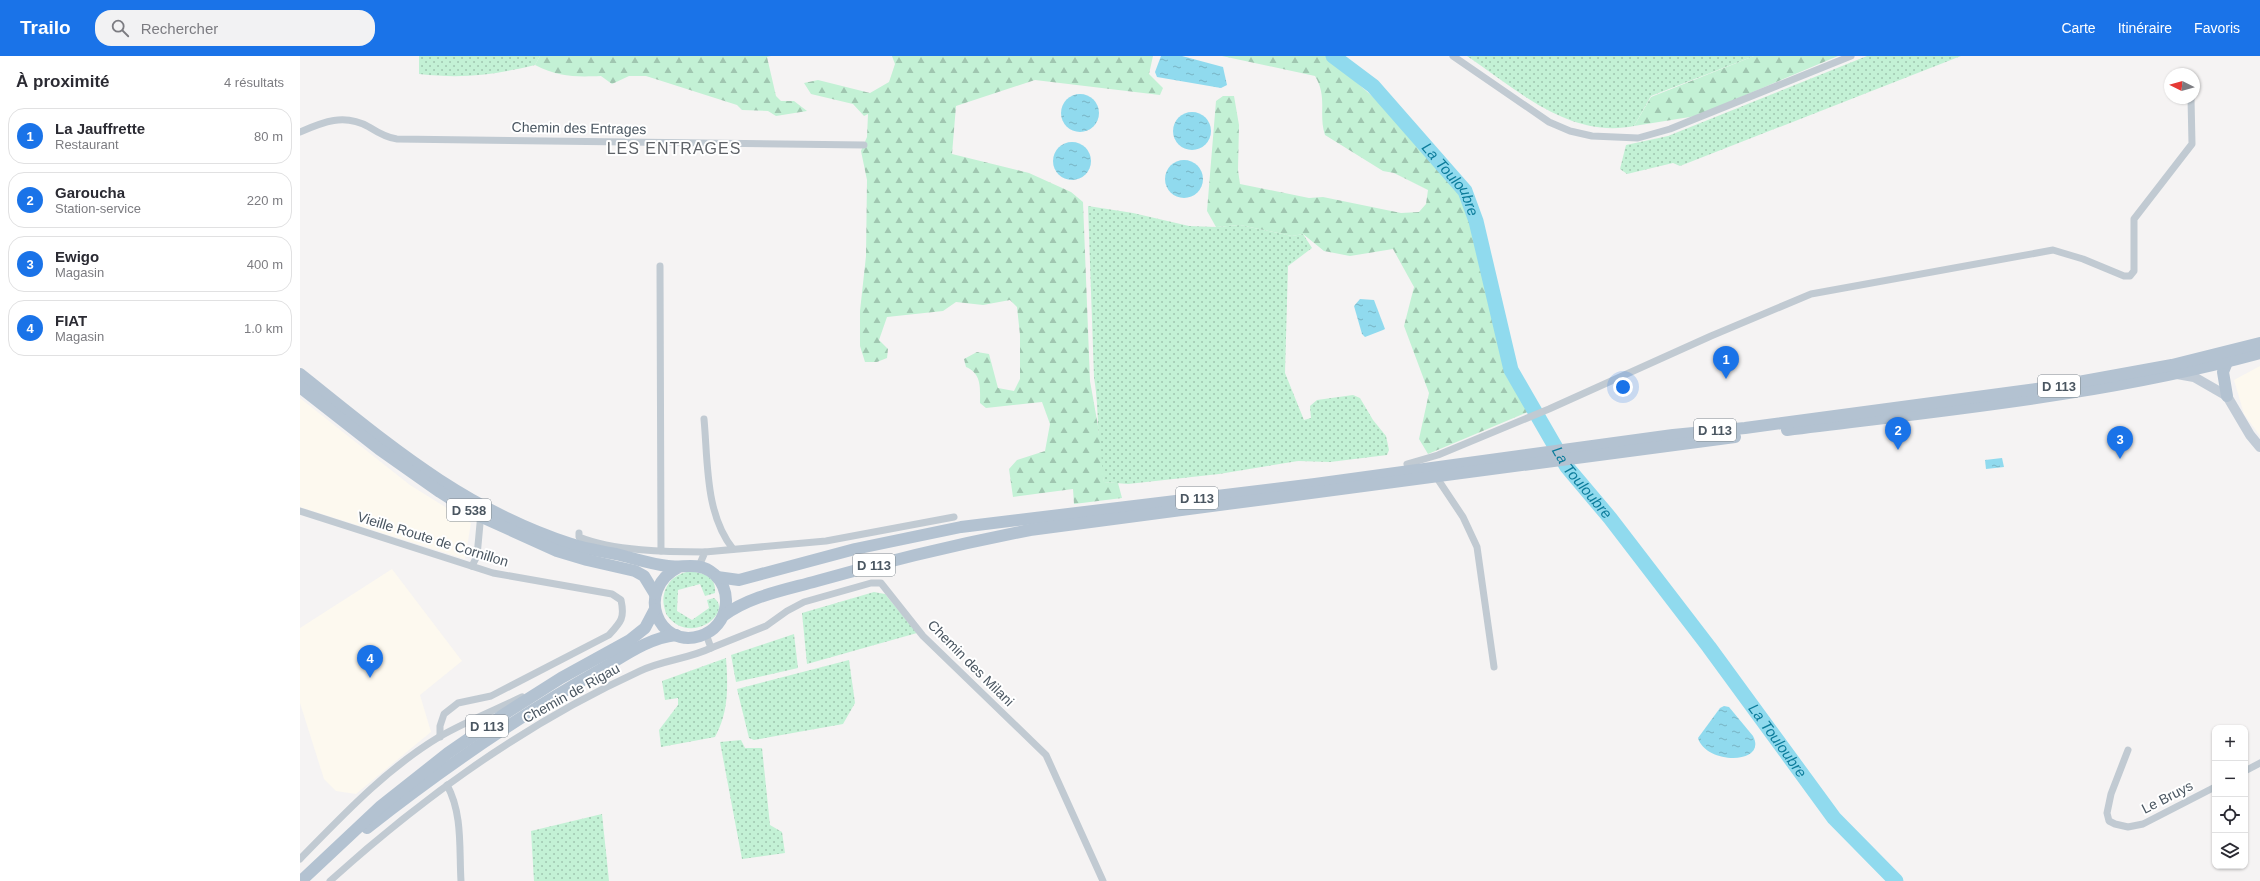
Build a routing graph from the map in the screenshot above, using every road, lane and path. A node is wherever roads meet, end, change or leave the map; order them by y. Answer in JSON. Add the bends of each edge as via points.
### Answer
{"nodes":[{"id":1,"x":1453,"y":56,"type":"edge"},
{"id":2,"x":1850,"y":56,"type":"edge"},
{"id":3,"x":2191,"y":104,"type":"edge"},
{"id":4,"x":300,"y":132,"type":"edge"},
{"id":5,"x":864,"y":145,"type":"dead end"},
{"id":6,"x":660,"y":266,"type":"dead end"},
{"id":7,"x":2260,"y":343,"type":"edge"},
{"id":8,"x":2260,"y":347,"type":"edge"},
{"id":9,"x":2260,"y":353,"type":"edge"},
{"id":10,"x":2227,"y":362,"type":"junction"},
{"id":11,"x":2203,"y":368,"type":"junction"},
{"id":12,"x":2174,"y":373,"type":"junction"},
{"id":13,"x":300,"y":374,"type":"edge"},
{"id":14,"x":2206,"y":382,"type":"junction"},
{"id":15,"x":300,"y":387,"type":"edge"},
{"id":16,"x":2227,"y":396,"type":"junction"},
{"id":17,"x":704,"y":419,"type":"dead end"},
{"id":18,"x":2260,"y":447,"type":"edge"},
{"id":19,"x":1576,"y":453,"type":"junction"},
{"id":20,"x":1435,"y":472,"type":"junction"},
{"id":21,"x":1410,"y":475,"type":"junction"},
{"id":22,"x":300,"y":511,"type":"edge"},
{"id":23,"x":481,"y":511,"type":"junction"},
{"id":24,"x":954,"y":517,"type":"dead end"},
{"id":25,"x":579,"y":533,"type":"dead end"},
{"id":26,"x":733,"y":549,"type":"junction"},
{"id":27,"x":661,"y":551,"type":"junction"},
{"id":28,"x":705,"y":552,"type":"junction"},
{"id":29,"x":472,"y":566,"type":"junction"},
{"id":30,"x":700,"y":566,"type":"junction"},
{"id":31,"x":679,"y":567,"type":"junction"},
{"id":32,"x":717,"y":576,"type":"junction"},
{"id":33,"x":655,"y":594,"type":"junction"},
{"id":34,"x":655,"y":609,"type":"junction"},
{"id":35,"x":723,"y":616,"type":"junction"},
{"id":36,"x":706,"y":634,"type":"junction"},
{"id":37,"x":676,"y":635,"type":"junction"},
{"id":38,"x":712,"y":648,"type":"junction"},
{"id":39,"x":1494,"y":667,"type":"dead end"},
{"id":40,"x":561,"y":678,"type":"junction"},
{"id":41,"x":440,"y":737,"type":"junction"},
{"id":42,"x":2128,"y":750,"type":"dead end"},
{"id":43,"x":2260,"y":764,"type":"edge"},
{"id":44,"x":2248,"y":770,"type":"edge"},
{"id":45,"x":447,"y":785,"type":"junction"},
{"id":46,"x":2212,"y":789,"type":"edge"},
{"id":47,"x":326,"y":858,"type":"junction"},
{"id":48,"x":300,"y":859,"type":"edge"},
{"id":49,"x":301,"y":881,"type":"edge"},
{"id":50,"x":330,"y":881,"type":"edge"},
{"id":51,"x":461,"y":881,"type":"edge"},
{"id":52,"x":1103,"y":881,"type":"edge"}],
"edges":[{"from":1,"to":2,"type":"street","via":[[1549,122],[1570,131],[1592,136],[1638,138],[1670,129]]},
{"from":3,"to":21,"type":"street","via":[[2192,144],[2134,219],[2134,271],[2130,276],[2053,250],[1811,294],[1549,409],[1438,455],[1407,464]]},
{"from":4,"to":5,"type":"street","name":"Chemin des Entrages","via":[[321,122],[345,119],[360,122],[397,139]]},
{"from":6,"to":27,"type":"street"},
{"from":7,"to":19,"type":"main road","number":"D 113","via":[[2172,365],[2051,387]]},
{"from":8,"to":11,"type":"main road","number":"D 113","via":[[2209,361]]},
{"from":9,"to":10,"type":"main road","number":"D 113"},
{"from":10,"to":11,"type":"main road","number":"D 113"},
{"from":10,"to":16,"type":"main road","via":[[2223,372]]},
{"from":11,"to":12,"type":"main road","number":"D 113"},
{"from":11,"to":14,"type":"street"},
{"from":12,"to":14,"type":"street"},
{"from":12,"to":19,"type":"main road","number":"D 113","via":[[2037,398]]},
{"from":13,"to":23,"type":"main road","number":"D 538","via":[[417,467]]},
{"from":14,"to":16,"type":"street"},
{"from":15,"to":23,"type":"main road","number":"D 538","via":[[440,492]]},
{"from":16,"to":18,"type":"street"},
{"from":17,"to":26,"type":"street","via":[[712,508],[724,537]]},
{"from":19,"to":20,"type":"main road","number":"D 113"},
{"from":20,"to":21,"type":"main road","number":"D 113"},
{"from":20,"to":39,"type":"street","via":[[1463,517],[1477,547]]},
{"from":21,"to":32,"type":"main road","number":"D 113","via":[[961,527],[854,549],[739,580]]},
{"from":21,"to":35,"type":"main road","number":"D 113","via":[[1030,530],[970,542],[883,562],[742,603]]},
{"from":22,"to":29,"type":"street","name":"Vieille Route de Cornillon"},
{"from":23,"to":29,"type":"street","via":[[477,556]]},
{"from":23,"to":31,"type":"main road","number":"D 538","via":[[572,545]]},
{"from":23,"to":33,"type":"main road","number":"D 538","via":[[557,551],[635,571],[644,576]]},
{"from":24,"to":26,"type":"street","via":[[826,541]]},
{"from":25,"to":27,"type":"street","via":[[579,537],[587,541]]},
{"from":26,"to":28,"type":"street"},
{"from":27,"to":28,"type":"street"},
{"from":28,"to":30,"type":"street"},
{"from":29,"to":41,"type":"street","name":"Vieille Route de Cornillon","via":[[493,573],[612,594],[621,600],[624,613],[620,623],[609,634],[491,696],[458,703],[444,714]]},
{"from":30,"to":31,"type":"main road"},
{"from":30,"to":32,"type":"main road"},
{"from":31,"to":33,"type":"main road","via":[[668,572]]},
{"from":32,"to":35,"type":"main road","via":[[726,595]]},
{"from":33,"to":34,"type":"main road"},
{"from":34,"to":37,"type":"main road","via":[[662,624]]},
{"from":34,"to":40,"type":"main road","number":"D 113","via":[[646,628],[630,640]]},
{"from":35,"to":36,"type":"main road"},
{"from":36,"to":37,"type":"main road","via":[[691,638]]},
{"from":36,"to":38,"type":"street"},
{"from":37,"to":47,"type":"main road","number":"D 113","via":[[653,640],[542,703],[482,742],[338,852]]},
{"from":38,"to":45,"type":"street","name":"Chemin de Rigau","via":[[641,670],[581,700],[531,729]]},
{"from":38,"to":52,"type":"street","name":"Chemin des Milani","via":[[766,626],[804,602],[871,583],[882,583],[923,636],[1046,755]]},
{"from":40,"to":41,"type":"street"},
{"from":40,"to":47,"type":"main road","number":"D 113","via":[[448,753],[381,806]]},
{"from":41,"to":48,"type":"street","via":[[399,765]]},
{"from":42,"to":46,"type":"street","name":"Le Bruys","via":[[2111,794],[2107,813],[2109,821],[2115,824],[2128,827],[2143,824]]},
{"from":43,"to":44,"type":"street"},
{"from":45,"to":50,"type":"street","name":"Chemin de Rigau","via":[[403,818]]},
{"from":45,"to":51,"type":"street","via":[[452,793],[459,826]]},
{"from":47,"to":49,"type":"main road","number":"D 113"}]}
